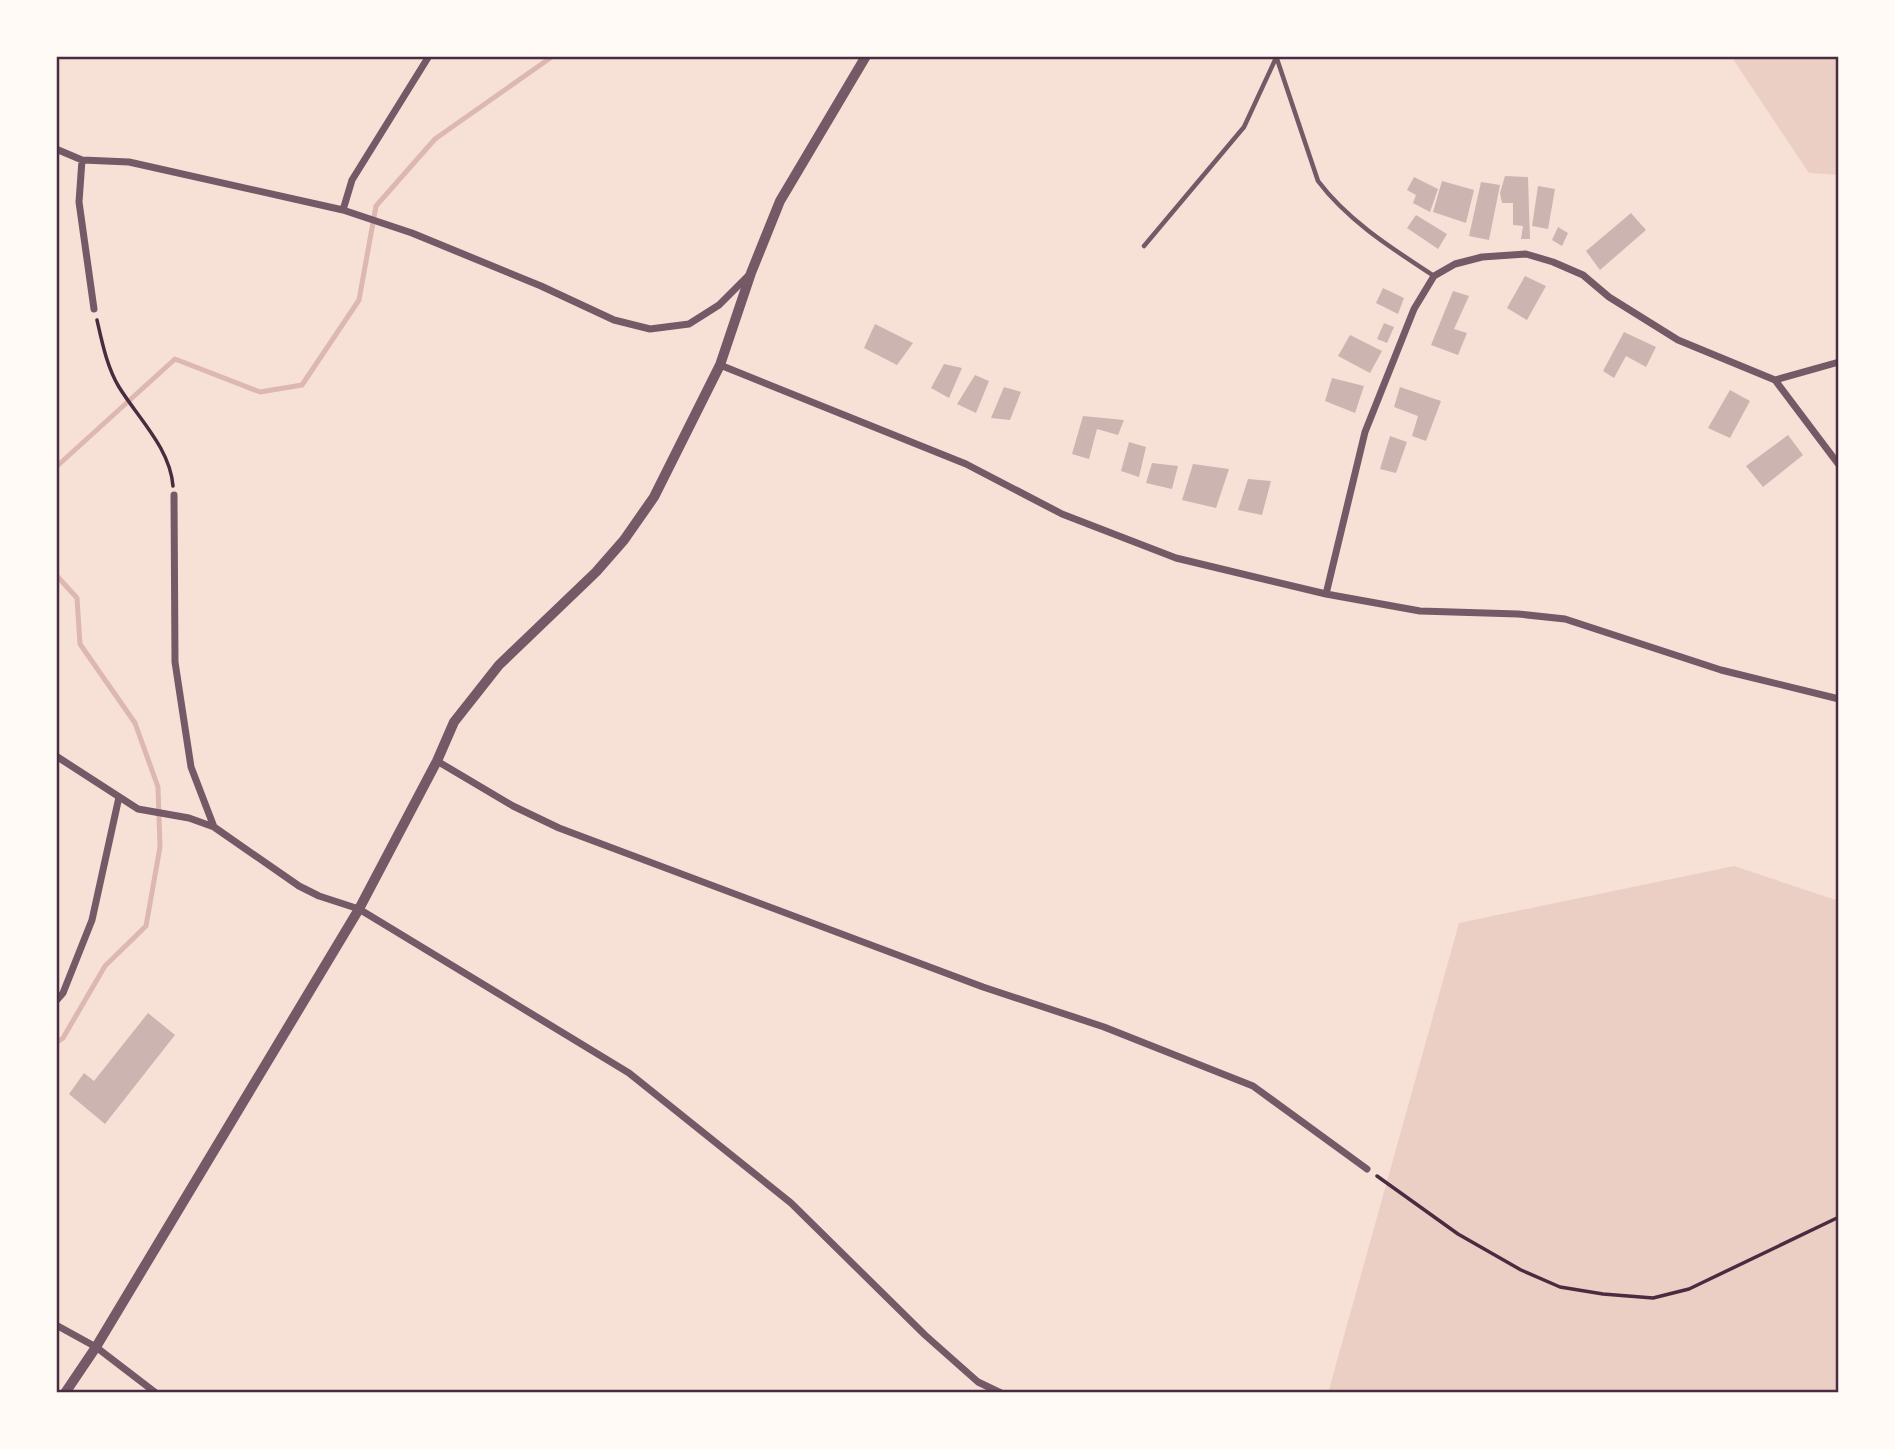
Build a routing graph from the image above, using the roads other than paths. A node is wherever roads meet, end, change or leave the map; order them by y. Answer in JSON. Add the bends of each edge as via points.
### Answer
{"nodes":[{"id":1,"x":429,"y":56,"type":"edge"},
{"id":2,"x":866,"y":56,"type":"edge"},
{"id":3,"x":1276,"y":57,"type":"edge"},
{"id":4,"x":56,"y":149,"type":"edge"},
{"id":5,"x":82,"y":160,"type":"junction"},
{"id":6,"x":343,"y":210,"type":"junction"},
{"id":7,"x":1144,"y":246,"type":"dead end"},
{"id":8,"x":751,"y":273,"type":"junction"},
{"id":9,"x":1434,"y":276,"type":"junction"},
{"id":10,"x":94,"y":309,"type":"road end"},
{"id":11,"x":1839,"y":362,"type":"edge"},
{"id":12,"x":720,"y":365,"type":"junction"},
{"id":13,"x":1775,"y":380,"type":"junction"},
{"id":14,"x":1839,"y":465,"type":"edge"},
{"id":15,"x":174,"y":495,"type":"road end"},
{"id":16,"x":1326,"y":594,"type":"junction"},
{"id":17,"x":1839,"y":699,"type":"edge"},
{"id":18,"x":56,"y":756,"type":"edge"},
{"id":19,"x":437,"y":761,"type":"junction"},
{"id":20,"x":119,"y":797,"type":"junction"},
{"id":21,"x":214,"y":827,"type":"junction"},
{"id":22,"x":359,"y":909,"type":"junction"},
{"id":23,"x":56,"y":1001,"type":"edge"},
{"id":24,"x":1367,"y":1170,"type":"road end"},
{"id":25,"x":56,"y":1325,"type":"edge"},
{"id":26,"x":96,"y":1346,"type":"junction"},
{"id":27,"x":65,"y":1393,"type":"edge"},
{"id":28,"x":156,"y":1393,"type":"edge"},
{"id":29,"x":1001,"y":1393,"type":"edge"}],
"edges":[{"from":1,"to":6,"type":"street","via":[[352,180]]},
{"from":2,"to":8,"type":"street","via":[[780,201]]},
{"from":3,"to":7,"type":"lane","via":[[1244,127]]},
{"from":3,"to":9,"type":"lane","via":[[1318,181],[1382,242]]},
{"from":4,"to":5,"type":"street"},
{"from":5,"to":6,"type":"street","via":[[129,162]]},
{"from":5,"to":10,"type":"street","via":[[79,202]]},
{"from":6,"to":8,"type":"street","via":[[412,233],[614,320],[650,329],[688,324],[719,305]]},
{"from":8,"to":12,"type":"street"},
{"from":9,"to":13,"type":"street","via":[[1482,257],[1525,254],[1553,262],[1583,275],[1678,340]]},
{"from":9,"to":16,"type":"street","via":[[1414,309],[1365,432]]},
{"from":11,"to":13,"type":"street"},
{"from":12,"to":16,"type":"street","via":[[965,464],[1062,514],[1176,558]]},
{"from":12,"to":19,"type":"street","via":[[654,498],[632,530],[486,680],[454,722]]},
{"from":13,"to":14,"type":"street"},
{"from":15,"to":21,"type":"street","via":[[175,662],[191,767]]},
{"from":16,"to":17,"type":"street","via":[[1420,611],[1565,619],[1721,670]]},
{"from":18,"to":20,"type":"street"},
{"from":19,"to":22,"type":"street"},
{"from":19,"to":24,"type":"street","via":[[559,828],[1253,1086]]},
{"from":20,"to":21,"type":"street","via":[[138,809]]},
{"from":20,"to":23,"type":"street","via":[[92,920]]},
{"from":21,"to":22,"type":"street","via":[[299,886]]},
{"from":22,"to":26,"type":"street"},
{"from":22,"to":29,"type":"street","via":[[629,1073],[790,1203],[925,1335],[978,1381]]},
{"from":25,"to":26,"type":"street"},
{"from":26,"to":27,"type":"street"},
{"from":26,"to":28,"type":"street"}]}
